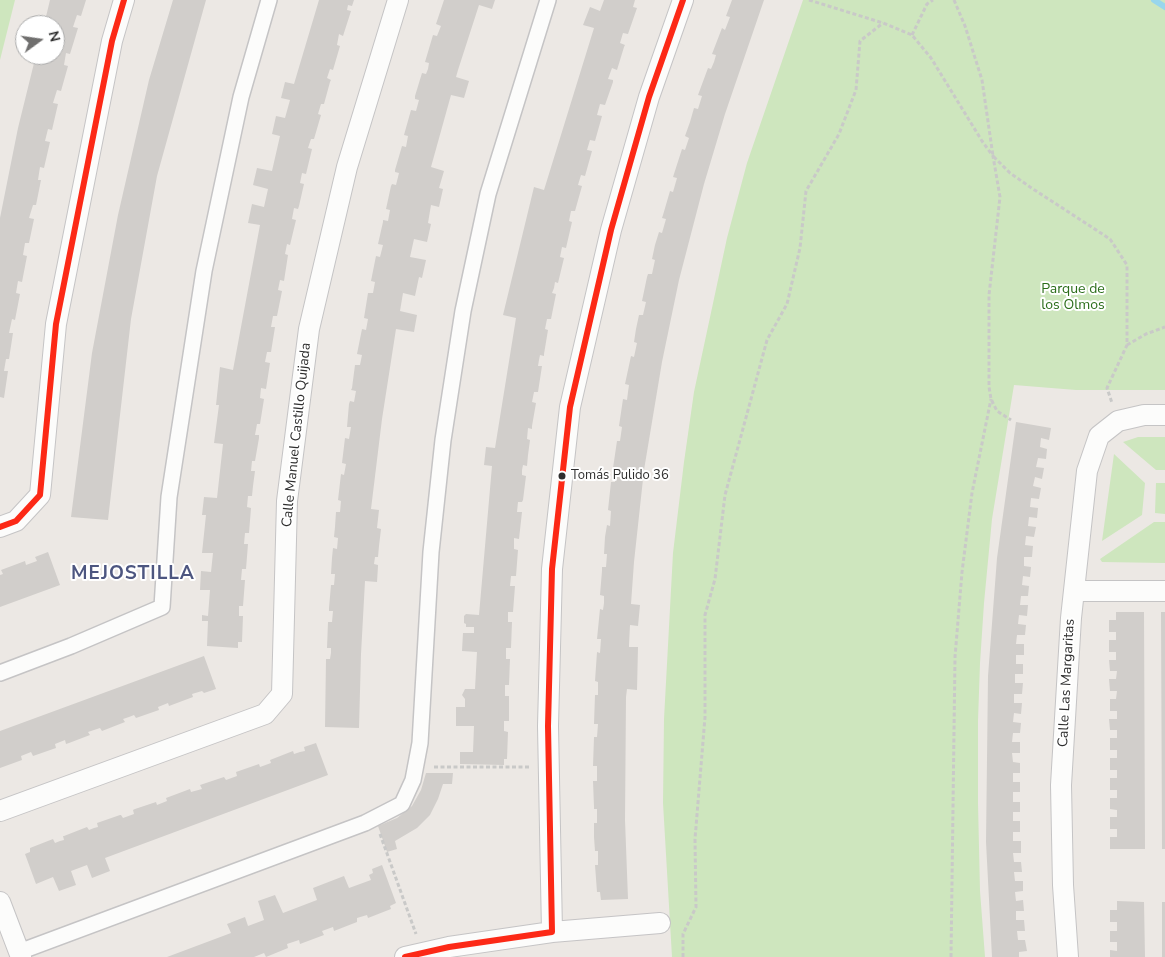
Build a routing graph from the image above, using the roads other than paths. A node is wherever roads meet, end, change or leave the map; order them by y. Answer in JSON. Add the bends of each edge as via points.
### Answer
{"nodes":[{"id":1,"x":124,"y":0,"type":"edge"},
{"id":2,"x":269,"y":0,"type":"edge"},
{"id":3,"x":398,"y":0,"type":"edge"},
{"id":4,"x":548,"y":0,"type":"edge"},
{"id":5,"x":683,"y":0,"type":"edge"},
{"id":6,"x":1165,"y":415,"type":"edge"},
{"id":7,"x":0,"y":527,"type":"edge"},
{"id":8,"x":1165,"y":590,"type":"edge"},
{"id":9,"x":1074,"y":591,"type":"junction"},
{"id":10,"x":0,"y":673,"type":"edge"},
{"id":11,"x":0,"y":811,"type":"edge"},
{"id":12,"x":0,"y":902,"type":"edge"},
{"id":13,"x":660,"y":923,"type":"dead end"},
{"id":14,"x":552,"y":932,"type":"junction"},
{"id":15,"x":20,"y":954,"type":"edge"},
{"id":16,"x":414,"y":955,"type":"edge"},
{"id":17,"x":1068,"y":957,"type":"edge"}],
"edges":[{"from":1,"to":7,"type":"street","via":[[112,41],[56,324],[40,494],[16,521]]},
{"from":2,"to":10,"type":"street","via":[[241,97],[204,271],[169,497],[162,608]]},
{"from":3,"to":11,"type":"street","name":"Calle Manuel Castillo Quijada","via":[[347,167],[309,329],[287,501],[282,694],[265,714]]},
{"from":4,"to":15,"type":"street","via":[[488,194],[464,311],[441,459],[431,552],[420,743],[413,780],[402,804],[375,818]]},
{"from":5,"to":14,"type":"street","via":[[649,97],[611,230],[570,407],[552,569],[548,726]]},
{"from":6,"to":9,"type":"street","name":"Calle Las Margaritas","via":[[1144,415],[1118,421],[1099,436],[1087,471]]},
{"from":8,"to":9,"type":"street"},
{"from":9,"to":17,"type":"street","name":"Calle Las Margaritas","via":[[1061,785]]},
{"from":12,"to":15,"type":"street"},
{"from":13,"to":14,"type":"street"},
{"from":14,"to":16,"type":"street"}]}
